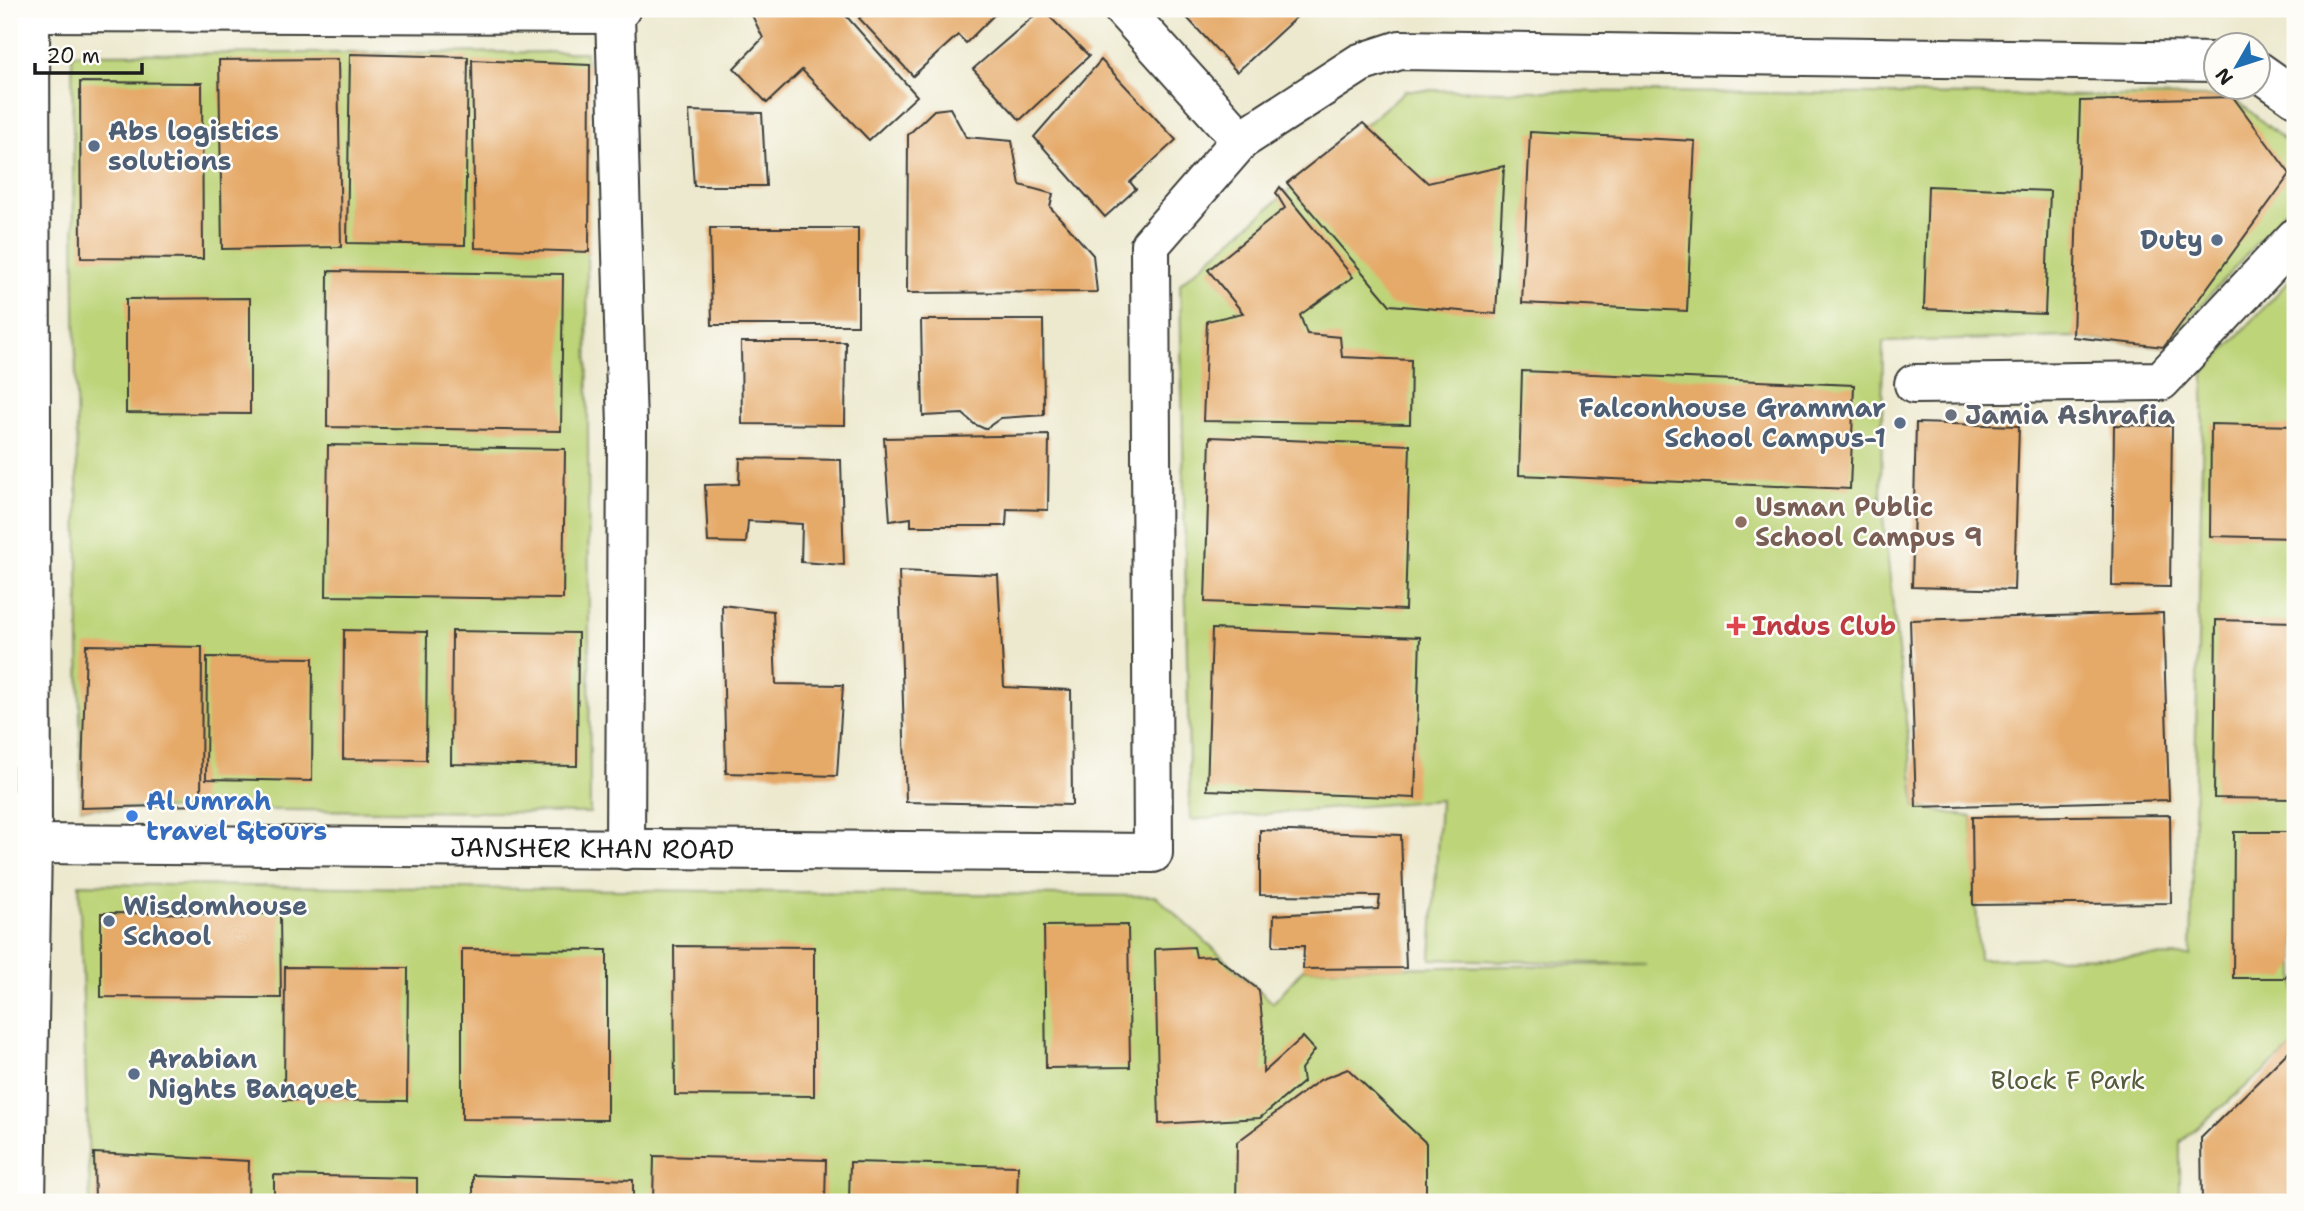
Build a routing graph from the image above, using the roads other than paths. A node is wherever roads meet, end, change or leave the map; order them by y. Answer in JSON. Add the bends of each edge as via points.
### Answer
{"nodes":[{"id":1,"x":1124,"y":9,"type":"edge"},
{"id":2,"x":29,"y":10,"type":"edge"},
{"id":3,"x":618,"y":12,"type":"edge"},
{"id":4,"x":2202,"y":62,"type":"edge"},
{"id":5,"x":2272,"y":80,"type":"edge"},
{"id":6,"x":2295,"y":97,"type":"edge"},
{"id":7,"x":1241,"y":140,"type":"junction"},
{"id":8,"x":2295,"y":238,"type":"edge"},
{"id":9,"x":1914,"y":384,"type":"dead end"},
{"id":10,"x":20,"y":563,"type":"edge"},
{"id":11,"x":32,"y":844,"type":"junction"},
{"id":12,"x":625,"y":850,"type":"junction"},
{"id":13,"x":26,"y":1202,"type":"edge"}],
"edges":[{"from":1,"to":7,"type":"street"},
{"from":2,"to":3,"type":"street"},
{"from":2,"to":10,"type":"street"},
{"from":3,"to":12,"type":"street","via":[[627,426]]},
{"from":4,"to":7,"type":"street","via":[[1400,50],[1360,62]]},
{"from":5,"to":6,"type":"street"},
{"from":7,"to":12,"type":"street","name":"JANSHER KHAN ROAD","via":[[1150,245],[1153,853]]},
{"from":8,"to":9,"type":"street","via":[[2161,381]]},
{"from":10,"to":11,"type":"street"},
{"from":11,"to":12,"type":"street","name":"JANSHER KHAN ROAD"},
{"from":11,"to":13,"type":"street"}]}
